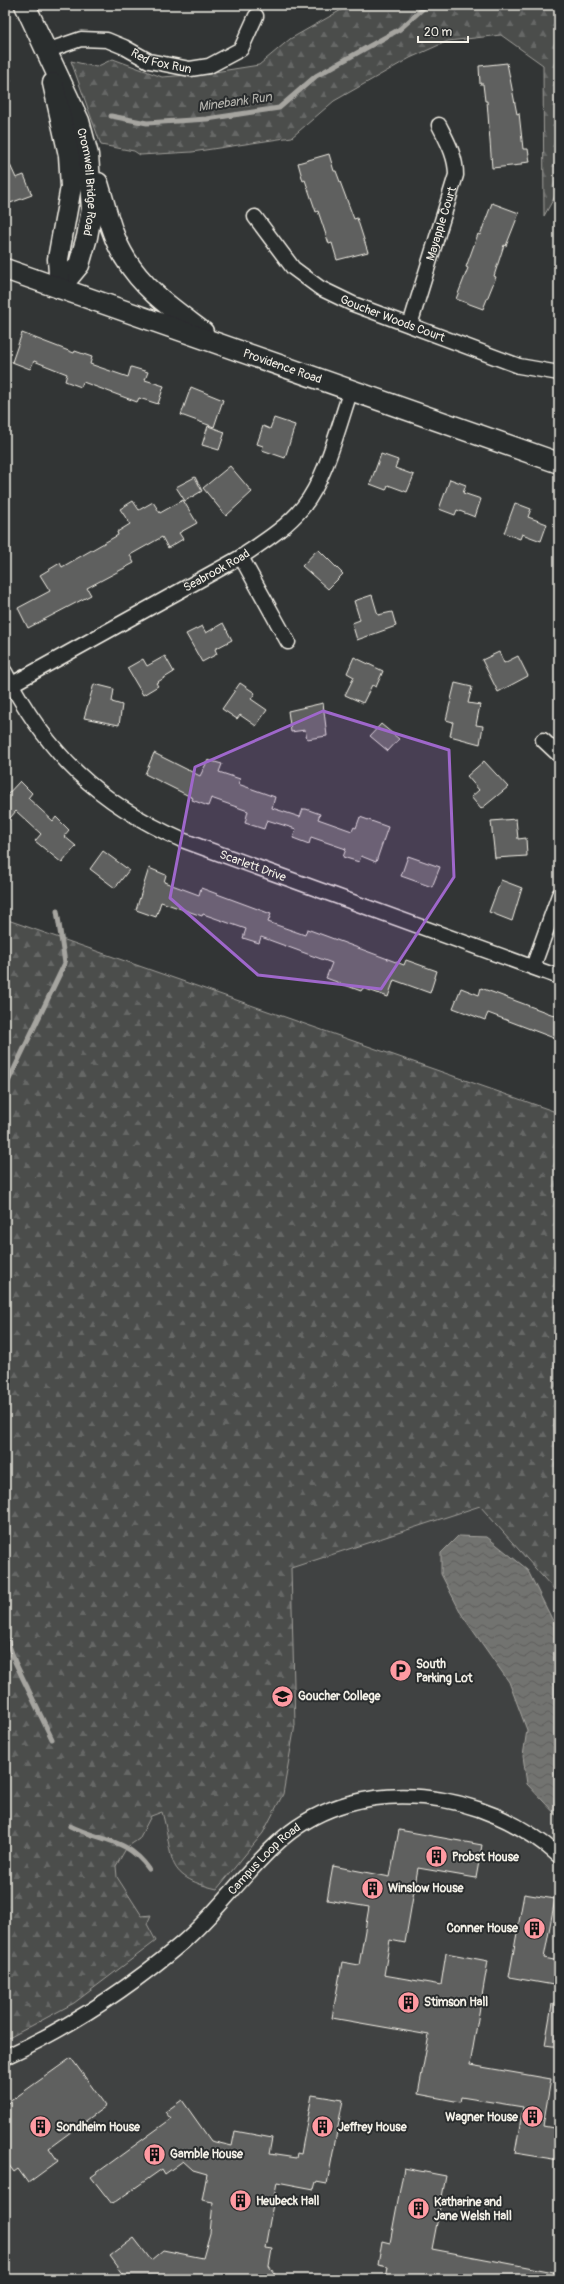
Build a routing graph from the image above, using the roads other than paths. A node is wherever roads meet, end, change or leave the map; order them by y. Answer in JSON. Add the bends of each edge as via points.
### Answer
{"nodes":[{"id":1,"x":25,"y":5,"type":"edge"},
{"id":2,"x":256,"y":16,"type":"dead end"},
{"id":3,"x":46,"y":51,"type":"junction"},
{"id":4,"x":439,"y":125,"type":"dead end"},
{"id":5,"x":88,"y":155,"type":"junction"},
{"id":6,"x":254,"y":217,"type":"dead end"},
{"id":7,"x":5,"y":269,"type":"edge"},
{"id":8,"x":60,"y":288,"type":"junction"},
{"id":9,"x":410,"y":325,"type":"junction"},
{"id":10,"x":221,"y":345,"type":"junction"},
{"id":11,"x":559,"y":373,"type":"edge"},
{"id":12,"x":351,"y":390,"type":"junction"},
{"id":13,"x":559,"y":463,"type":"edge"},
{"id":14,"x":241,"y":557,"type":"junction"},
{"id":15,"x":288,"y":642,"type":"dead end"},
{"id":16,"x":5,"y":672,"type":"edge"},
{"id":17,"x":8,"y":687,"type":"edge"},
{"id":18,"x":543,"y":740,"type":"dead end"},
{"id":19,"x":559,"y":755,"type":"edge"},
{"id":20,"x":559,"y":895,"type":"edge"},
{"id":21,"x":533,"y":967,"type":"junction"},
{"id":22,"x":559,"y":977,"type":"edge"},
{"id":23,"x":559,"y":1856,"type":"edge"},
{"id":24,"x":5,"y":2057,"type":"edge"}],
"edges":[{"from":1,"to":3,"type":"street","name":"Cromwell Bridge Road"},
{"from":2,"to":3,"type":"street","name":"Red Fox Run","via":[[240,49],[209,66],[190,69],[149,61],[107,40],[81,39]]},
{"from":3,"to":5,"type":"street","name":"Cromwell Bridge Road","via":[[79,121]]},
{"from":3,"to":8,"type":"street","name":"Cromwell Bridge Road","via":[[69,155],[72,187],[58,258]]},
{"from":4,"to":9,"type":"street","name":"Mayapple Court","via":[[453,153],[456,175]]},
{"from":5,"to":8,"type":"street","name":"Cromwell Bridge Road","via":[[92,209],[87,237],[79,265]]},
{"from":5,"to":10,"type":"street","via":[[110,224],[124,257],[141,280],[160,299]]},
{"from":6,"to":9,"type":"street","name":"Goucher Woods Court","via":[[283,257],[311,283],[353,304]]},
{"from":7,"to":8,"type":"street","name":"Providence Road"},
{"from":8,"to":10,"type":"street","name":"Providence Road"},
{"from":9,"to":11,"type":"street","name":"Goucher Woods Court","via":[[519,366]]},
{"from":10,"to":12,"type":"street","name":"Providence Road"},
{"from":12,"to":13,"type":"street","name":"Providence Road"},
{"from":12,"to":14,"type":"street","name":"Seabrook Road","via":[[323,469],[307,501],[277,533]]},
{"from":14,"to":15,"type":"street"},
{"from":14,"to":17,"type":"street","name":"Seabrook Road"},
{"from":16,"to":17,"type":"street","name":"Scarlett Drive"},
{"from":17,"to":21,"type":"street","name":"Scarlett Drive","via":[[62,758],[112,802],[145,822],[190,843]]},
{"from":18,"to":19,"type":"street"},
{"from":20,"to":21,"type":"street"},
{"from":21,"to":22,"type":"street","name":"Scarlett Drive"},
{"from":23,"to":24,"type":"street","name":"Campus Loop Road","via":[[534,1836],[492,1813],[431,1798],[389,1797],[338,1807],[318,1814],[283,1838],[183,1942],[145,1972],[40,2041]]}]}
